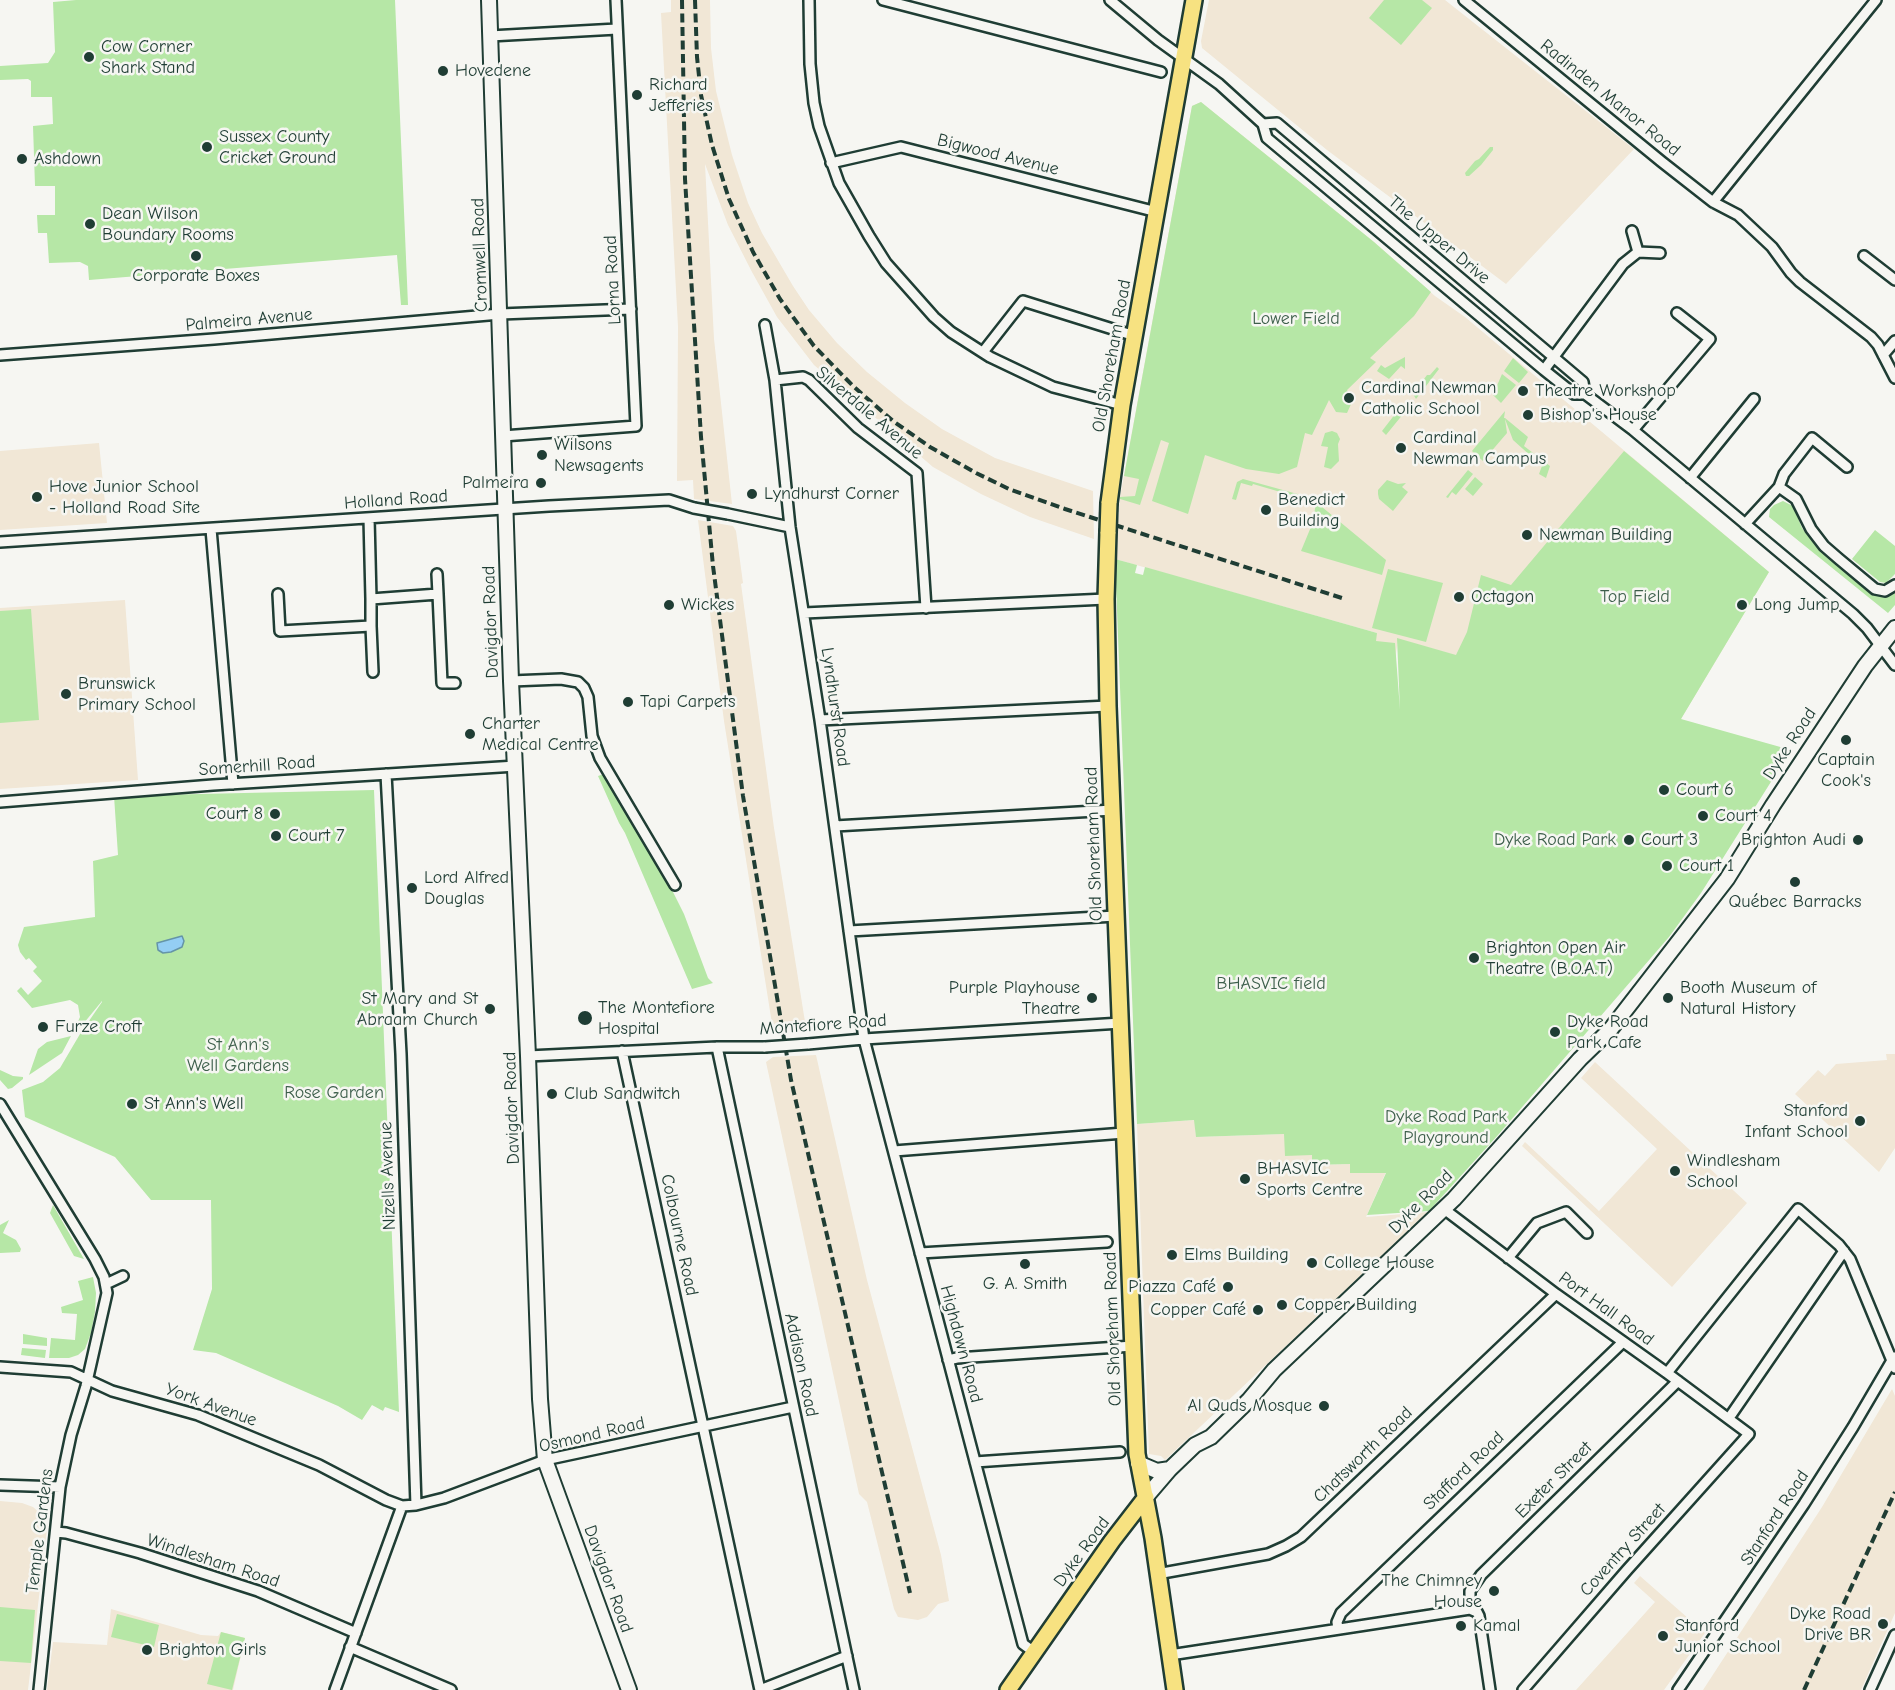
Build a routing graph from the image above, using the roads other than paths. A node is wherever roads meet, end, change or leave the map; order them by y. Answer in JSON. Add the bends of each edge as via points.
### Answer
{"nodes":[{"id":1,"x":489,"y":0,"type":"edge"},
{"id":2,"x":616,"y":0,"type":"edge"},
{"id":3,"x":809,"y":0,"type":"edge"},
{"id":4,"x":884,"y":0,"type":"edge"},
{"id":5,"x":1110,"y":0,"type":"edge"},
{"id":6,"x":1194,"y":0,"type":"edge"},
{"id":7,"x":1464,"y":0,"type":"edge"},
{"id":8,"x":1876,"y":0,"type":"edge"},
{"id":9,"x":617,"y":29,"type":"junction"},
{"id":10,"x":490,"y":36,"type":"junction"},
{"id":11,"x":1184,"y":60,"type":"junction"},
{"id":12,"x":1161,"y":72,"type":"dead end"},
{"id":13,"x":1263,"y":124,"type":"junction"},
{"id":14,"x":831,"y":163,"type":"junction"},
{"id":15,"x":1713,"y":202,"type":"junction"},
{"id":16,"x":1157,"y":212,"type":"junction"},
{"id":17,"x":1632,"y":231,"type":"dead end"},
{"id":18,"x":1638,"y":252,"type":"junction"},
{"id":19,"x":1660,"y":253,"type":"dead end"},
{"id":20,"x":1864,"y":256,"type":"dead end"},
{"id":21,"x":1895,"y":280,"type":"edge"},
{"id":22,"x":631,"y":309,"type":"junction"},
{"id":23,"x":1677,"y":313,"type":"dead end"},
{"id":24,"x":500,"y":314,"type":"junction"},
{"id":25,"x":765,"y":325,"type":"dead end"},
{"id":26,"x":1135,"y":336,"type":"junction"},
{"id":27,"x":1895,"y":341,"type":"edge"},
{"id":28,"x":983,"y":352,"type":"junction"},
{"id":29,"x":0,"y":355,"type":"edge"},
{"id":30,"x":1883,"y":355,"type":"junction"},
{"id":31,"x":1554,"y":358,"type":"junction"},
{"id":32,"x":1544,"y":370,"type":"junction"},
{"id":33,"x":1895,"y":378,"type":"edge"},
{"id":34,"x":775,"y":380,"type":"junction"},
{"id":35,"x":1585,"y":394,"type":"junction"},
{"id":36,"x":1754,"y":399,"type":"dead end"},
{"id":37,"x":1122,"y":405,"type":"junction"},
{"id":38,"x":1633,"y":430,"type":"junction"},
{"id":39,"x":503,"y":436,"type":"junction"},
{"id":40,"x":1847,"y":467,"type":"dead end"},
{"id":41,"x":1690,"y":478,"type":"junction"},
{"id":42,"x":1779,"y":487,"type":"junction"},
{"id":43,"x":506,"y":510,"type":"junction"},
{"id":44,"x":369,"y":518,"type":"junction"},
{"id":45,"x":1745,"y":524,"type":"junction"},
{"id":46,"x":790,"y":527,"type":"junction"},
{"id":47,"x":211,"y":529,"type":"junction"},
{"id":48,"x":0,"y":542,"type":"edge"},
{"id":49,"x":437,"y":574,"type":"dead end"},
{"id":50,"x":1895,"y":585,"type":"edge"},
{"id":51,"x":278,"y":594,"type":"dead end"},
{"id":52,"x":438,"y":594,"type":"junction"},
{"id":53,"x":371,"y":599,"type":"junction"},
{"id":54,"x":1106,"y":599,"type":"junction"},
{"id":55,"x":926,"y":608,"type":"junction"},
{"id":56,"x":804,"y":613,"type":"junction"},
{"id":57,"x":371,"y":626,"type":"junction"},
{"id":58,"x":1895,"y":628,"type":"edge"},
{"id":59,"x":1880,"y":646,"type":"junction"},
{"id":60,"x":1895,"y":665,"type":"edge"},
{"id":61,"x":373,"y":672,"type":"dead end"},
{"id":62,"x":511,"y":681,"type":"junction"},
{"id":63,"x":455,"y":683,"type":"dead end"},
{"id":64,"x":1108,"y":706,"type":"junction"},
{"id":65,"x":820,"y":720,"type":"junction"},
{"id":66,"x":516,"y":766,"type":"junction"},
{"id":67,"x":386,"y":774,"type":"junction"},
{"id":68,"x":233,"y":784,"type":"junction"},
{"id":69,"x":0,"y":802,"type":"edge"},
{"id":70,"x":1113,"y":810,"type":"junction"},
{"id":71,"x":835,"y":826,"type":"junction"},
{"id":72,"x":675,"y":885,"type":"dead end"},
{"id":73,"x":1116,"y":916,"type":"junction"},
{"id":74,"x":849,"y":931,"type":"junction"},
{"id":75,"x":1120,"y":1023,"type":"junction"},
{"id":76,"x":864,"y":1039,"type":"junction"},
{"id":77,"x":717,"y":1047,"type":"junction"},
{"id":78,"x":622,"y":1051,"type":"junction"},
{"id":79,"x":528,"y":1056,"type":"junction"},
{"id":80,"x":0,"y":1104,"type":"edge"},
{"id":81,"x":1124,"y":1132,"type":"junction"},
{"id":82,"x":894,"y":1151,"type":"junction"},
{"id":83,"x":1444,"y":1209,"type":"junction"},
{"id":84,"x":1587,"y":1233,"type":"dead end"},
{"id":85,"x":1107,"y":1242,"type":"dead end"},
{"id":86,"x":1844,"y":1251,"type":"junction"},
{"id":87,"x":920,"y":1253,"type":"junction"},
{"id":88,"x":1508,"y":1258,"type":"junction"},
{"id":89,"x":123,"y":1276,"type":"dead end"},
{"id":90,"x":106,"y":1284,"type":"junction"},
{"id":91,"x":1556,"y":1294,"type":"junction"},
{"id":92,"x":1623,"y":1341,"type":"junction"},
{"id":93,"x":1133,"y":1346,"type":"junction"},
{"id":94,"x":948,"y":1360,"type":"junction"},
{"id":95,"x":1894,"y":1361,"type":"edge"},
{"id":96,"x":0,"y":1367,"type":"edge"},
{"id":97,"x":1667,"y":1373,"type":"junction"},
{"id":98,"x":86,"y":1378,"type":"junction"},
{"id":99,"x":1678,"y":1381,"type":"junction"},
{"id":100,"x":793,"y":1407,"type":"junction"},
{"id":101,"x":1729,"y":1418,"type":"junction"},
{"id":102,"x":703,"y":1427,"type":"junction"},
{"id":103,"x":1749,"y":1434,"type":"joint"},
{"id":104,"x":1120,"y":1452,"type":"dead end"},
{"id":105,"x":545,"y":1460,"type":"junction"},
{"id":106,"x":975,"y":1462,"type":"junction"},
{"id":107,"x":1138,"y":1463,"type":"junction"},
{"id":108,"x":1170,"y":1469,"type":"junction"},
{"id":109,"x":0,"y":1485,"type":"edge"},
{"id":110,"x":60,"y":1487,"type":"junction"},
{"id":111,"x":1146,"y":1497,"type":"junction"},
{"id":112,"x":416,"y":1505,"type":"junction"},
{"id":113,"x":402,"y":1506,"type":"junction"},
{"id":114,"x":56,"y":1532,"type":"junction"},
{"id":115,"x":1157,"y":1574,"type":"junction"},
{"id":116,"x":1470,"y":1609,"type":"junction"},
{"id":117,"x":1338,"y":1629,"type":"junction"},
{"id":118,"x":356,"y":1633,"type":"junction"},
{"id":119,"x":1895,"y":1635,"type":"edge"},
{"id":120,"x":350,"y":1647,"type":"junction"},
{"id":121,"x":1034,"y":1652,"type":"junction"},
{"id":122,"x":1170,"y":1655,"type":"junction"},
{"id":123,"x":847,"y":1656,"type":"junction"},
{"id":124,"x":39,"y":1690,"type":"edge"},
{"id":125,"x":335,"y":1690,"type":"edge"},
{"id":126,"x":451,"y":1690,"type":"edge"},
{"id":127,"x":629,"y":1690,"type":"edge"},
{"id":128,"x":760,"y":1690,"type":"edge"},
{"id":129,"x":854,"y":1690,"type":"edge"},
{"id":130,"x":1008,"y":1690,"type":"edge"},
{"id":131,"x":1175,"y":1690,"type":"edge"},
{"id":132,"x":1490,"y":1690,"type":"edge"},
{"id":133,"x":1523,"y":1690,"type":"edge"},
{"id":134,"x":1678,"y":1690,"type":"edge"},
{"id":135,"x":1870,"y":1690,"type":"edge"}],
"edges":[{"from":1,"to":10,"type":"main road","name":"Cromwell Road"},
{"from":2,"to":9,"type":"street","name":"Lorna Road"},
{"from":3,"to":14,"type":"street","via":[[814,103]]},
{"from":4,"to":12,"type":"street"},
{"from":5,"to":11,"type":"street","name":"The Upper Drive"},
{"from":6,"to":11,"type":"main road","name":"Old Shoreham Road"},
{"from":7,"to":15,"type":"street","name":"Radinden Manor Road"},
{"from":8,"to":15,"type":"street"},
{"from":9,"to":10,"type":"street"},
{"from":9,"to":22,"type":"street","name":"Lorna Road"},
{"from":10,"to":24,"type":"main road","name":"Cromwell Road"},
{"from":11,"to":13,"type":"street","name":"The Upper Drive","via":[[1219,84]]},
{"from":11,"to":16,"type":"main road","name":"Old Shoreham Road"},
{"from":13,"to":31,"type":"street","name":"The Upper Drive","via":[[1277,123]]},
{"from":13,"to":32,"type":"street","name":"The Upper Drive","via":[[1267,138]]},
{"from":14,"to":16,"type":"street","name":"Bigwood Avenue","via":[[901,147]]},
{"from":14,"to":28,"type":"street","via":[[886,263],[934,317]]},
{"from":15,"to":30,"type":"street","name":"Radinden Manor Road","via":[[1738,215],[1772,247],[1791,273],[1871,337]]},
{"from":16,"to":26,"type":"main road","name":"Old Shoreham Road"},
{"from":17,"to":18,"type":"street"},
{"from":18,"to":19,"type":"street"},
{"from":18,"to":31,"type":"street","via":[[1623,264]]},
{"from":20,"to":21,"type":"street"},
{"from":22,"to":24,"type":"street","name":"Palmeira Avenue"},
{"from":22,"to":39,"type":"street","name":"Lorna Road","via":[[636,426]]},
{"from":23,"to":38,"type":"street","via":[[1710,339]]},
{"from":24,"to":29,"type":"street","name":"Palmeira Avenue"},
{"from":24,"to":39,"type":"main road","name":"Cromwell Road"},
{"from":25,"to":34,"type":"street","name":"Lyndhurst Road"},
{"from":26,"to":28,"type":"street","via":[[1023,300]]},
{"from":26,"to":37,"type":"main road","name":"Old Shoreham Road"},
{"from":27,"to":30,"type":"street"},
{"from":28,"to":37,"type":"street","via":[[1053,387]]},
{"from":30,"to":33,"type":"street","name":"Radinden Manor Road"},
{"from":31,"to":32,"type":"street"},
{"from":31,"to":35,"type":"street","name":"The Upper Drive","via":[[1582,382]]},
{"from":32,"to":35,"type":"street","name":"The Upper Drive","via":[[1574,394]]},
{"from":34,"to":46,"type":"street","name":"Lyndhurst Road"},
{"from":34,"to":55,"type":"street","name":"Silverdale Avenue","via":[[809,380],[858,428],[917,473]]},
{"from":35,"to":38,"type":"street","name":"The Upper Drive"},
{"from":36,"to":41,"type":"street"},
{"from":37,"to":54,"type":"main road","name":"Old Shoreham Road","bridge":true,"via":[[1109,503]]},
{"from":38,"to":41,"type":"street","name":"The Upper Drive"},
{"from":39,"to":43,"type":"main road","name":"Cromwell Road"},
{"from":40,"to":42,"type":"street","via":[[1812,438],[1784,474]]},
{"from":41,"to":45,"type":"street","name":"The Upper Drive"},
{"from":42,"to":45,"type":"street"},
{"from":42,"to":50,"type":"street","via":[[1796,499],[1810,529],[1839,559],[1875,589],[1888,590]]},
{"from":43,"to":44,"type":"street","name":"Holland Road"},
{"from":43,"to":46,"type":"street","name":"Holland Road","bridge":true,"via":[[669,500]]},
{"from":43,"to":62,"type":"main road","name":"Davigdor Road"},
{"from":44,"to":47,"type":"street","name":"Holland Road"},
{"from":44,"to":53,"type":"street"},
{"from":45,"to":59,"type":"street","name":"The Upper Drive","via":[[1860,620]]},
{"from":46,"to":56,"type":"street","name":"Lyndhurst Road"},
{"from":47,"to":48,"type":"street","name":"Holland Road"},
{"from":47,"to":68,"type":"street"},
{"from":49,"to":52,"type":"street"},
{"from":51,"to":57,"type":"street","via":[[280,631]]},
{"from":52,"to":53,"type":"street"},
{"from":52,"to":63,"type":"street","via":[[442,683]]},
{"from":53,"to":57,"type":"street"},
{"from":54,"to":55,"type":"street"},
{"from":54,"to":64,"type":"main road","name":"Old Shoreham Road"},
{"from":55,"to":56,"type":"street"},
{"from":56,"to":65,"type":"street","name":"Lyndhurst Road"},
{"from":57,"to":61,"type":"street"},
{"from":58,"to":59,"type":"main road","name":"Dyke Road"},
{"from":59,"to":60,"type":"street","name":"The Upper Drive"},
{"from":59,"to":83,"type":"main road","name":"Dyke Road","via":[[1712,899],[1610,1030]]},
{"from":62,"to":66,"type":"main road","name":"Davigdor Road"},
{"from":62,"to":72,"type":"street","via":[[561,679],[578,682],[584,688],[600,758]]},
{"from":64,"to":65,"type":"street"},
{"from":64,"to":70,"type":"main road","name":"Old Shoreham Road"},
{"from":65,"to":71,"type":"street","name":"Lyndhurst Road"},
{"from":66,"to":67,"type":"street","name":"Somerhill Road"},
{"from":66,"to":79,"type":"main road","name":"Davigdor Road"},
{"from":67,"to":68,"type":"street","name":"Somerhill Road"},
{"from":67,"to":112,"type":"street","name":"Nizells Avenue","via":[[401,1054]]},
{"from":68,"to":69,"type":"street","name":"Somerhill Road"},
{"from":70,"to":71,"type":"street"},
{"from":70,"to":73,"type":"main road","name":"Old Shoreham Road"},
{"from":71,"to":74,"type":"street","name":"Lyndhurst Road"},
{"from":73,"to":74,"type":"street"},
{"from":73,"to":75,"type":"main road","name":"Old Shoreham Road"},
{"from":74,"to":76,"type":"street","name":"Lyndhurst Road"},
{"from":75,"to":76,"type":"street","name":"Montefiore Road"},
{"from":75,"to":81,"type":"main road","name":"Old Shoreham Road"},
{"from":76,"to":77,"type":"street","name":"Montefiore Road","bridge":true},
{"from":76,"to":82,"type":"street","name":"Highdown Road"},
{"from":77,"to":78,"type":"street","name":"Montefiore Road"},
{"from":77,"to":100,"type":"street","name":"Addison Road"},
{"from":78,"to":79,"type":"street","name":"Montefiore Road"},
{"from":78,"to":102,"type":"street","name":"Colbourne Road"},
{"from":79,"to":105,"type":"main road","name":"Davigdor Road"},
{"from":80,"to":90,"type":"street"},
{"from":81,"to":82,"type":"street"},
{"from":81,"to":93,"type":"main road","name":"Old Shoreham Road"},
{"from":82,"to":87,"type":"street","name":"Highdown Road"},
{"from":83,"to":88,"type":"street","name":"Port Hall Road"},
{"from":83,"to":108,"type":"main road","name":"Dyke Road","via":[[1274,1370],[1211,1437],[1195,1445]]},
{"from":84,"to":88,"type":"street","via":[[1566,1212],[1538,1223]]},
{"from":85,"to":87,"type":"street"},
{"from":86,"to":95,"type":"street"},
{"from":86,"to":97,"type":"street","via":[[1798,1209]]},
{"from":86,"to":101,"type":"street"},
{"from":87,"to":94,"type":"street","name":"Highdown Road"},
{"from":88,"to":91,"type":"street","name":"Port Hall Road"},
{"from":89,"to":90,"type":"street"},
{"from":90,"to":98,"type":"street","name":"Temple Gardens","via":[[106,1306]]},
{"from":91,"to":92,"type":"street","name":"Port Hall Road"},
{"from":91,"to":115,"type":"street","name":"Chatsworth Road","via":[[1301,1537],[1268,1554]]},
{"from":92,"to":97,"type":"street","name":"Port Hall Road"},
{"from":92,"to":117,"type":"street","name":"Stafford Road","via":[[1341,1613]]},
{"from":93,"to":94,"type":"street"},
{"from":93,"to":107,"type":"main road","name":"Old Shoreham Road"},
{"from":94,"to":106,"type":"street","name":"Highdown Road"},
{"from":95,"to":134,"type":"street","name":"Stanford Road","via":[[1804,1504]]},
{"from":96,"to":98,"type":"street","name":"York Avenue","via":[[65,1372]]},
{"from":97,"to":99,"type":"street","name":"Port Hall Road"},
{"from":98,"to":110,"type":"street","name":"Temple Gardens"},
{"from":98,"to":113,"type":"street","name":"York Avenue","via":[[112,1391],[217,1422],[319,1465]]},
{"from":99,"to":101,"type":"street","name":"Port Hall Road"},
{"from":99,"to":116,"type":"street","name":"Exeter Street","via":[[1481,1575],[1470,1591]]},
{"from":100,"to":102,"type":"street","name":"Osmond Road"},
{"from":100,"to":123,"type":"street","name":"Addison Road"},
{"from":101,"to":103,"type":"street","name":"Port Hall Road"},
{"from":102,"to":105,"type":"street","name":"Osmond Road"},
{"from":102,"to":128,"type":"street","name":"Colbourne Road"},
{"from":103,"to":133,"type":"street","name":"Coventry Street"},
{"from":104,"to":106,"type":"street"},
{"from":105,"to":112,"type":"street","name":"Osmond Road"},
{"from":105,"to":127,"type":"main road","name":"Davigdor Road"},
{"from":106,"to":121,"type":"street","name":"Highdown Road","via":[[1023,1644]]},
{"from":107,"to":108,"type":"main road","via":[[1157,1471]]},
{"from":107,"to":111,"type":"main road","name":"Old Shoreham Road"},
{"from":108,"to":111,"type":"main road","name":"Dyke Road"},
{"from":109,"to":110,"type":"street"},
{"from":110,"to":114,"type":"street","name":"Temple Gardens"},
{"from":111,"to":115,"type":"main road","name":"Old Shoreham Road"},
{"from":111,"to":121,"type":"main road","name":"Dyke Road"},
{"from":112,"to":113,"type":"street","name":"Osmond Road"},
{"from":113,"to":118,"type":"street"},
{"from":114,"to":118,"type":"street","name":"Windlesham Road","via":[[140,1553],[258,1591]]},
{"from":114,"to":124,"type":"street","name":"Temple Gardens"},
{"from":115,"to":122,"type":"main road","name":"Old Shoreham Road"},
{"from":116,"to":117,"type":"street"},
{"from":116,"to":132,"type":"street","via":[[1479,1616]]},
{"from":117,"to":122,"type":"street"},
{"from":118,"to":120,"type":"street"},
{"from":119,"to":135,"type":"street"},
{"from":120,"to":125,"type":"street"},
{"from":120,"to":126,"type":"street"},
{"from":121,"to":130,"type":"main road","name":"Dyke Road"},
{"from":122,"to":131,"type":"main road","name":"Old Shoreham Road"},
{"from":123,"to":128,"type":"street"},
{"from":123,"to":129,"type":"street","name":"Addison Road"}]}
